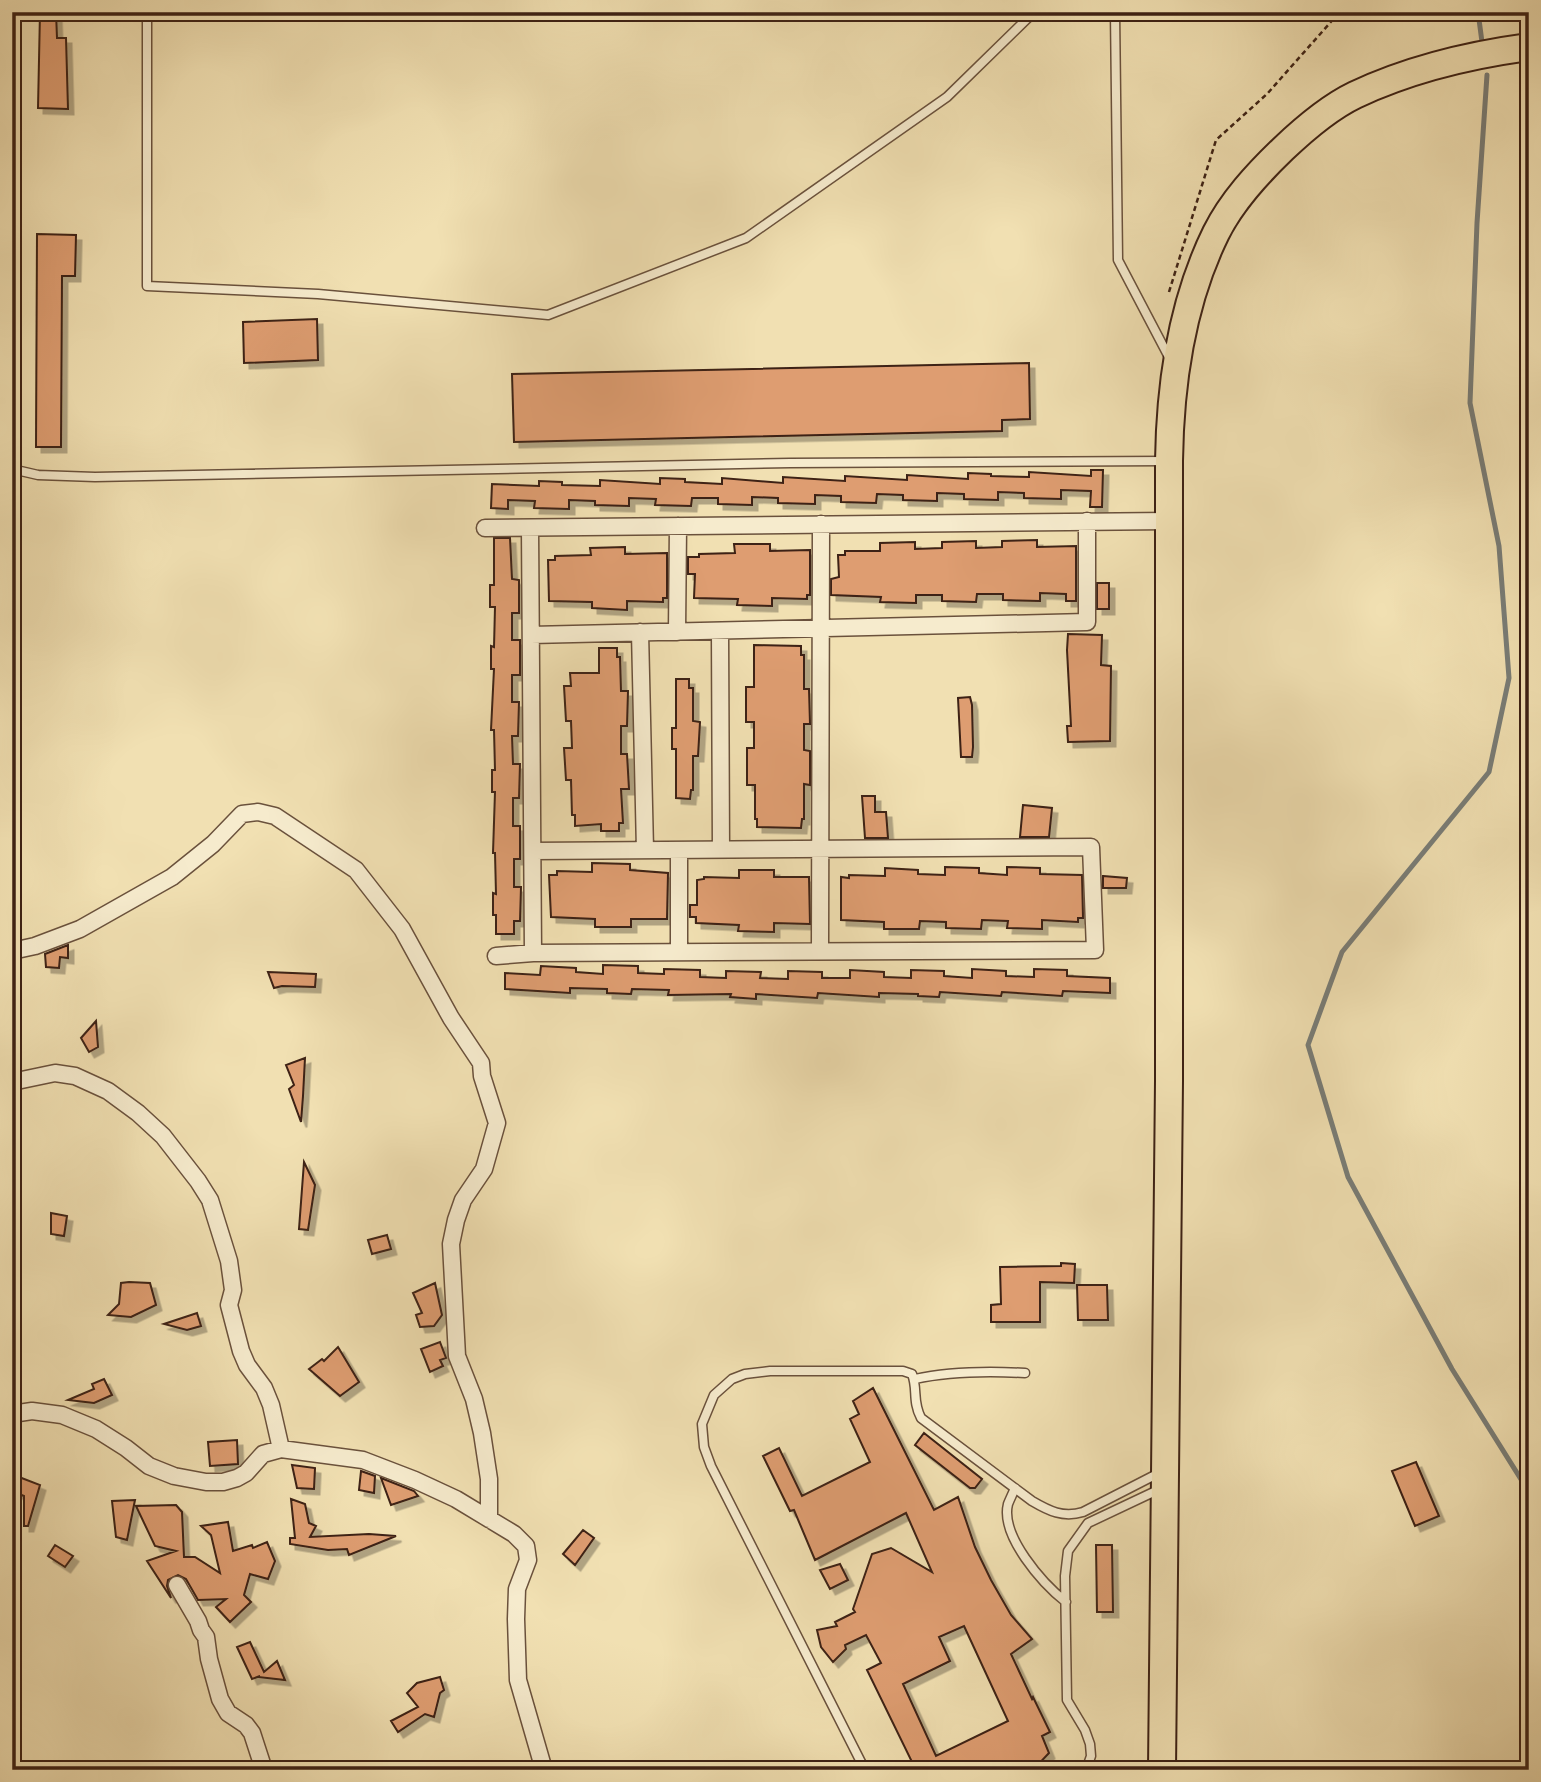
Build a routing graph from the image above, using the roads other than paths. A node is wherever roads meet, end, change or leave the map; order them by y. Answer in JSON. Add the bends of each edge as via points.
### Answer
{"nodes":[{"id":1,"x":147,"y":12,"type":"edge"},
{"id":2,"x":1034,"y":12,"type":"edge"},
{"id":3,"x":1115,"y":12,"type":"edge"},
{"id":4,"x":1529,"y":47,"type":"edge"},
{"id":5,"x":1177,"y":372,"type":"junction"},
{"id":6,"x":1168,"y":461,"type":"junction"},
{"id":7,"x":12,"y":468,"type":"edge"},
{"id":8,"x":1168,"y":521,"type":"junction"},
{"id":9,"x":1087,"y":522,"type":"junction"},
{"id":10,"x":821,"y":524,"type":"junction"},
{"id":11,"x":678,"y":526,"type":"junction"},
{"id":12,"x":485,"y":528,"type":"dead end"},
{"id":13,"x":530,"y":528,"type":"junction"},
{"id":14,"x":820,"y":628,"type":"junction"},
{"id":15,"x":720,"y":631,"type":"junction"},
{"id":16,"x":640,"y":632,"type":"junction"},
{"id":17,"x":677,"y":632,"type":"junction"},
{"id":18,"x":531,"y":635,"type":"junction"},
{"id":19,"x":820,"y":849,"type":"junction"},
{"id":20,"x":645,"y":850,"type":"junction"},
{"id":21,"x":679,"y":850,"type":"junction"},
{"id":22,"x":720,"y":850,"type":"junction"},
{"id":23,"x":533,"y":851,"type":"junction"},
{"id":24,"x":12,"y":951,"type":"edge"},
{"id":25,"x":820,"y":951,"type":"junction"},
{"id":26,"x":679,"y":952,"type":"junction"},
{"id":27,"x":533,"y":953,"type":"junction"},
{"id":28,"x":496,"y":956,"type":"dead end"},
{"id":29,"x":12,"y":1082,"type":"edge"},
{"id":30,"x":1025,"y":1373,"type":"dead end"},
{"id":31,"x":915,"y":1379,"type":"junction"},
{"id":32,"x":12,"y":1414,"type":"edge"},
{"id":33,"x":281,"y":1449,"type":"junction"},
{"id":34,"x":1165,"y":1478,"type":"junction"},
{"id":35,"x":1015,"y":1488,"type":"junction"},
{"id":36,"x":489,"y":1519,"type":"junction"},
{"id":37,"x":177,"y":1585,"type":"dead end"},
{"id":38,"x":1066,"y":1602,"type":"junction"},
{"id":39,"x":264,"y":1770,"type":"edge"},
{"id":40,"x":544,"y":1770,"type":"edge"},
{"id":41,"x":865,"y":1770,"type":"edge"},
{"id":42,"x":1086,"y":1770,"type":"edge"},
{"id":43,"x":1162,"y":1770,"type":"edge"}],
"edges":[{"from":1,"to":2,"type":"lane","via":[[147,286],[318,294],[548,315],[746,238],[947,97]]},
{"from":3,"to":5,"type":"lane","via":[[1118,260]]},
{"from":4,"to":5,"type":"highway","via":[[1448,61],[1382,83],[1343,102],[1295,137],[1238,198],[1217,231],[1184,322]]},
{"from":5,"to":6,"type":"highway"},
{"from":6,"to":7,"type":"lane","via":[[790,463],[95,477],[38,475]]},
{"from":6,"to":8,"type":"highway"},
{"from":8,"to":9,"type":"street"},
{"from":8,"to":34,"type":"highway"},
{"from":9,"to":10,"type":"street"},
{"from":9,"to":14,"type":"street","via":[[1087,622]]},
{"from":10,"to":11,"type":"street"},
{"from":10,"to":14,"type":"street"},
{"from":11,"to":13,"type":"street"},
{"from":11,"to":17,"type":"street"},
{"from":12,"to":13,"type":"street"},
{"from":13,"to":18,"type":"street"},
{"from":14,"to":15,"type":"street"},
{"from":14,"to":19,"type":"street"},
{"from":15,"to":17,"type":"street"},
{"from":15,"to":22,"type":"street"},
{"from":16,"to":17,"type":"street"},
{"from":16,"to":18,"type":"street"},
{"from":16,"to":20,"type":"street"},
{"from":18,"to":23,"type":"street"},
{"from":19,"to":22,"type":"street"},
{"from":19,"to":25,"type":"street"},
{"from":19,"to":25,"type":"street","via":[[1091,846],[1096,950]]},
{"from":20,"to":21,"type":"street"},
{"from":20,"to":23,"type":"street"},
{"from":21,"to":22,"type":"street"},
{"from":21,"to":26,"type":"street"},
{"from":23,"to":27,"type":"street"},
{"from":24,"to":36,"type":"street","via":[[80,929],[172,877],[242,814],[275,816],[356,870],[402,929],[481,1063],[497,1123],[484,1169],[463,1200],[452,1244],[457,1356],[482,1433]]},
{"from":25,"to":26,"type":"street"},
{"from":26,"to":27,"type":"street"},
{"from":27,"to":28,"type":"street"},
{"from":29,"to":33,"type":"street","via":[[55,1073],[75,1076],[108,1091],[163,1136],[198,1181],[210,1200],[229,1261],[233,1290],[229,1305],[241,1351],[271,1405]]},
{"from":30,"to":31,"type":"lane","via":[[990,1371]]},
{"from":31,"to":35,"type":"lane","via":[[921,1418]]},
{"from":31,"to":41,"type":"lane","via":[[904,1371],[745,1374],[714,1395],[702,1424],[711,1466]]},
{"from":32,"to":33,"type":"street","via":[[62,1415],[96,1429],[149,1466],[206,1482],[237,1478],[263,1454]]},
{"from":33,"to":36,"type":"street","via":[[363,1460],[415,1479]]},
{"from":34,"to":35,"type":"lane","via":[[1072,1515],[1047,1510]]},
{"from":34,"to":38,"type":"lane","via":[[1088,1523],[1068,1551]]},
{"from":34,"to":43,"type":"highway"},
{"from":35,"to":38,"type":"lane","via":[[1008,1505],[1010,1527],[1032,1570]]},
{"from":36,"to":40,"type":"street","via":[[526,1546],[528,1560],[517,1589],[519,1680]]},
{"from":37,"to":39,"type":"street","via":[[206,1637],[220,1699],[228,1713],[252,1733]]},
{"from":38,"to":42,"type":"lane","via":[[1067,1700],[1090,1744]]}]}
